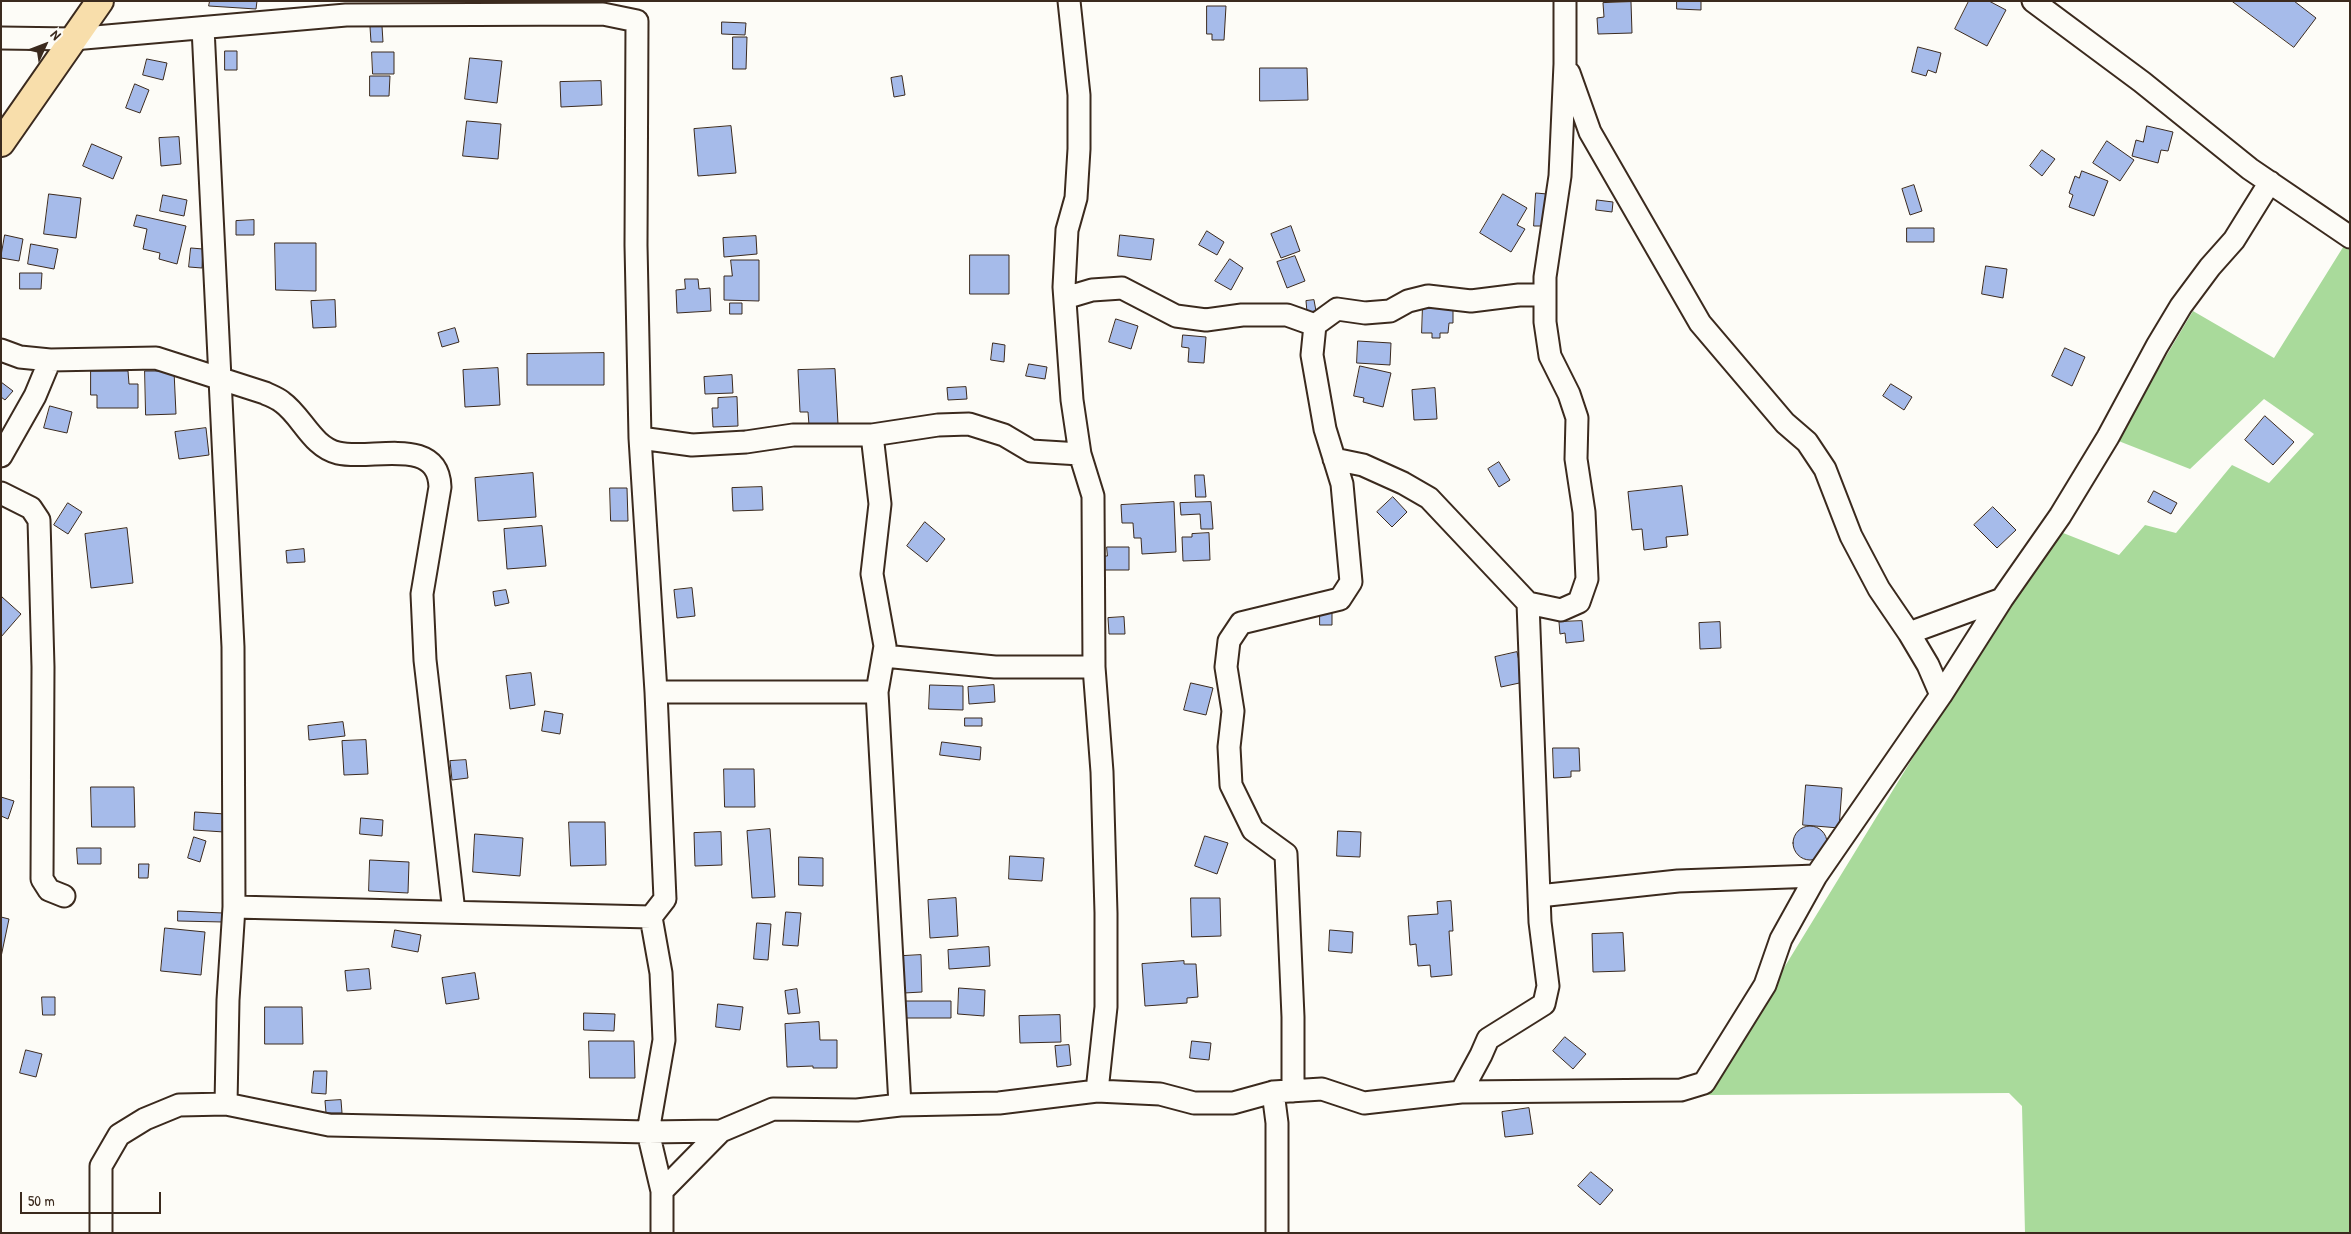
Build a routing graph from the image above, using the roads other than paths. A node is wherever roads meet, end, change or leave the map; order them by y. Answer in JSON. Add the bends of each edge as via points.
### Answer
{"nodes":[{"id":1,"x":100,"y":1,"type":"edge"},
{"id":2,"x":1069,"y":1,"type":"edge"},
{"id":3,"x":1565,"y":1,"type":"edge"},
{"id":4,"x":2033,"y":1,"type":"edge"},
{"id":5,"x":486,"y":8,"type":"edge"},
{"id":6,"x":638,"y":11,"type":"edge"},
{"id":7,"x":203,"y":28,"type":"junction"},
{"id":8,"x":1,"y":38,"type":"edge"},
{"id":9,"x":73,"y":39,"type":"junction"},
{"id":10,"x":1565,"y":64,"type":"junction"},
{"id":11,"x":1,"y":143,"type":"edge"},
{"id":12,"x":2270,"y":182,"type":"junction"},
{"id":13,"x":2350,"y":237,"type":"edge"},
{"id":14,"x":1545,"y":295,"type":"junction"},
{"id":15,"x":1065,"y":298,"type":"junction"},
{"id":16,"x":1315,"y":325,"type":"junction"},
{"id":17,"x":1,"y":350,"type":"edge"},
{"id":18,"x":50,"y":360,"type":"junction"},
{"id":19,"x":219,"y":378,"type":"junction"},
{"id":20,"x":872,"y":435,"type":"junction"},
{"id":21,"x":640,"y":438,"type":"junction"},
{"id":22,"x":1080,"y":454,"type":"junction"},
{"id":23,"x":1,"y":456,"type":"edge"},
{"id":24,"x":1334,"y":459,"type":"junction"},
{"id":25,"x":1,"y":493,"type":"edge"},
{"id":26,"x":2002,"y":599,"type":"junction"},
{"id":27,"x":1528,"y":603,"type":"junction"},
{"id":28,"x":1909,"y":633,"type":"junction"},
{"id":29,"x":884,"y":656,"type":"junction"},
{"id":30,"x":1094,"y":667,"type":"junction"},
{"id":31,"x":656,"y":692,"type":"junction"},
{"id":32,"x":877,"y":692,"type":"junction"},
{"id":33,"x":1941,"y":695,"type":"junction"},
{"id":34,"x":1816,"y":876,"type":"junction"},
{"id":35,"x":64,"y":896,"type":"dead end"},
{"id":36,"x":1539,"y":896,"type":"junction"},
{"id":37,"x":234,"y":907,"type":"junction"},
{"id":38,"x":454,"y":912,"type":"junction"},
{"id":39,"x":651,"y":917,"type":"junction"},
{"id":40,"x":1098,"y":1091,"type":"junction"},
{"id":41,"x":1283,"y":1092,"type":"junction"},
{"id":42,"x":1461,"y":1092,"type":"junction"},
{"id":43,"x":226,"y":1104,"type":"junction"},
{"id":44,"x":900,"y":1105,"type":"junction"},
{"id":45,"x":720,"y":1131,"type":"junction"},
{"id":46,"x":648,"y":1132,"type":"junction"},
{"id":47,"x":662,"y":1191,"type":"junction"},
{"id":48,"x":101,"y":1233,"type":"edge"},
{"id":49,"x":662,"y":1233,"type":"edge"},
{"id":50,"x":1277,"y":1233,"type":"edge"}],
"edges":[{"from":1,"to":9,"type":"main road"},
{"from":2,"to":15,"type":"street","via":[[1079,95],[1079,149],[1076,198],[1067,230]]},
{"from":3,"to":10,"type":"street"},
{"from":4,"to":12,"type":"street"},
{"from":5,"to":6,"type":"street","via":[[603,14]]},
{"from":5,"to":7,"type":"street","via":[[346,15]]},
{"from":6,"to":21,"type":"street","via":[[636,245]]},
{"from":7,"to":9,"type":"street"},
{"from":7,"to":19,"type":"street"},
{"from":8,"to":9,"type":"street"},
{"from":9,"to":11,"type":"main road"},
{"from":10,"to":14,"type":"street","via":[[1560,176]]},
{"from":10,"to":28,"type":"street","via":[[1590,132],[1700,323],[1785,423],[1807,442],[1825,470],[1852,536],[1879,589]]},
{"from":12,"to":13,"type":"street"},
{"from":12,"to":26,"type":"street","via":[[2234,240],[2181,306],[2104,445],[2060,516]]},
{"from":14,"to":16,"type":"street","via":[[1471,301],[1428,296],[1408,301],[1390,311],[1337,310]]},
{"from":14,"to":27,"type":"street","via":[[1550,356],[1570,394],[1577,418],[1576,458],[1584,512],[1587,579],[1579,602],[1561,610]]},
{"from":15,"to":16,"type":"street","via":[[1092,290],[1122,288],[1176,316],[1206,320],[1242,315],[1287,315]]},
{"from":15,"to":22,"type":"street","via":[[1072,400]]},
{"from":16,"to":24,"type":"street","via":[[1312,355]]},
{"from":17,"to":18,"type":"street","via":[[20,357]]},
{"from":18,"to":19,"type":"street","via":[[156,358]]},
{"from":18,"to":23,"type":"street","via":[[35,396]]},
{"from":19,"to":37,"type":"street","via":[[233,647]]},
{"from":19,"to":38,"type":"street","via":[[282,401],[312,436],[336,452],[356,456],[411,453],[422,456],[439,474],[422,594],[425,660]]},
{"from":20,"to":21,"type":"street","via":[[793,435],[692,445]]},
{"from":20,"to":22,"type":"street","via":[[969,424],[1004,435],[1031,451]]},
{"from":20,"to":29,"type":"street","via":[[880,504],[872,574]]},
{"from":21,"to":31,"type":"street"},
{"from":22,"to":30,"type":"street","via":[[1093,496]]},
{"from":24,"to":27,"type":"street","via":[[1363,466],[1429,498]]},
{"from":24,"to":41,"type":"street","via":[[1342,484],[1351,582],[1340,599],[1241,623],[1229,641],[1226,667],[1233,711],[1229,747],[1231,785],[1253,830],[1286,854],[1293,1016]]},
{"from":25,"to":35,"type":"street","via":[[31,508],[39,520],[43,667],[42,879],[49,890]]},
{"from":26,"to":28,"type":"street"},
{"from":26,"to":33,"type":"street"},
{"from":27,"to":36,"type":"street"},
{"from":28,"to":33,"type":"street"},
{"from":29,"to":30,"type":"street","via":[[995,667]]},
{"from":29,"to":32,"type":"street"},
{"from":30,"to":40,"type":"street","via":[[1102,772],[1106,913],[1106,1007]]},
{"from":31,"to":32,"type":"street"},
{"from":31,"to":39,"type":"street","via":[[665,899]]},
{"from":32,"to":44,"type":"street"},
{"from":33,"to":34,"type":"street"},
{"from":34,"to":36,"type":"street","via":[[1678,881]]},
{"from":34,"to":42,"type":"street","via":[[1781,939],[1765,985],[1704,1083],[1681,1090]]},
{"from":36,"to":42,"type":"street","via":[[1548,986],[1544,1004],[1488,1039]]},
{"from":37,"to":38,"type":"street"},
{"from":37,"to":43,"type":"street"},
{"from":38,"to":39,"type":"street"},
{"from":39,"to":46,"type":"street","via":[[661,973],[664,1040]]},
{"from":40,"to":41,"type":"street","via":[[1160,1094],[1194,1103],[1233,1103]]},
{"from":40,"to":44,"type":"street","via":[[999,1103]]},
{"from":41,"to":42,"type":"street","via":[[1322,1089],[1364,1102]]},
{"from":41,"to":50,"type":"street","via":[[1276,1123]]},
{"from":43,"to":46,"type":"street","via":[[329,1125]]},
{"from":43,"to":48,"type":"street","via":[[179,1105],[145,1119],[119,1135],[100,1166]]},
{"from":44,"to":45,"type":"street","via":[[857,1110],[773,1110]]},
{"from":45,"to":46,"type":"street"},
{"from":45,"to":47,"type":"street"},
{"from":46,"to":47,"type":"street"},
{"from":47,"to":49,"type":"street"}]}
